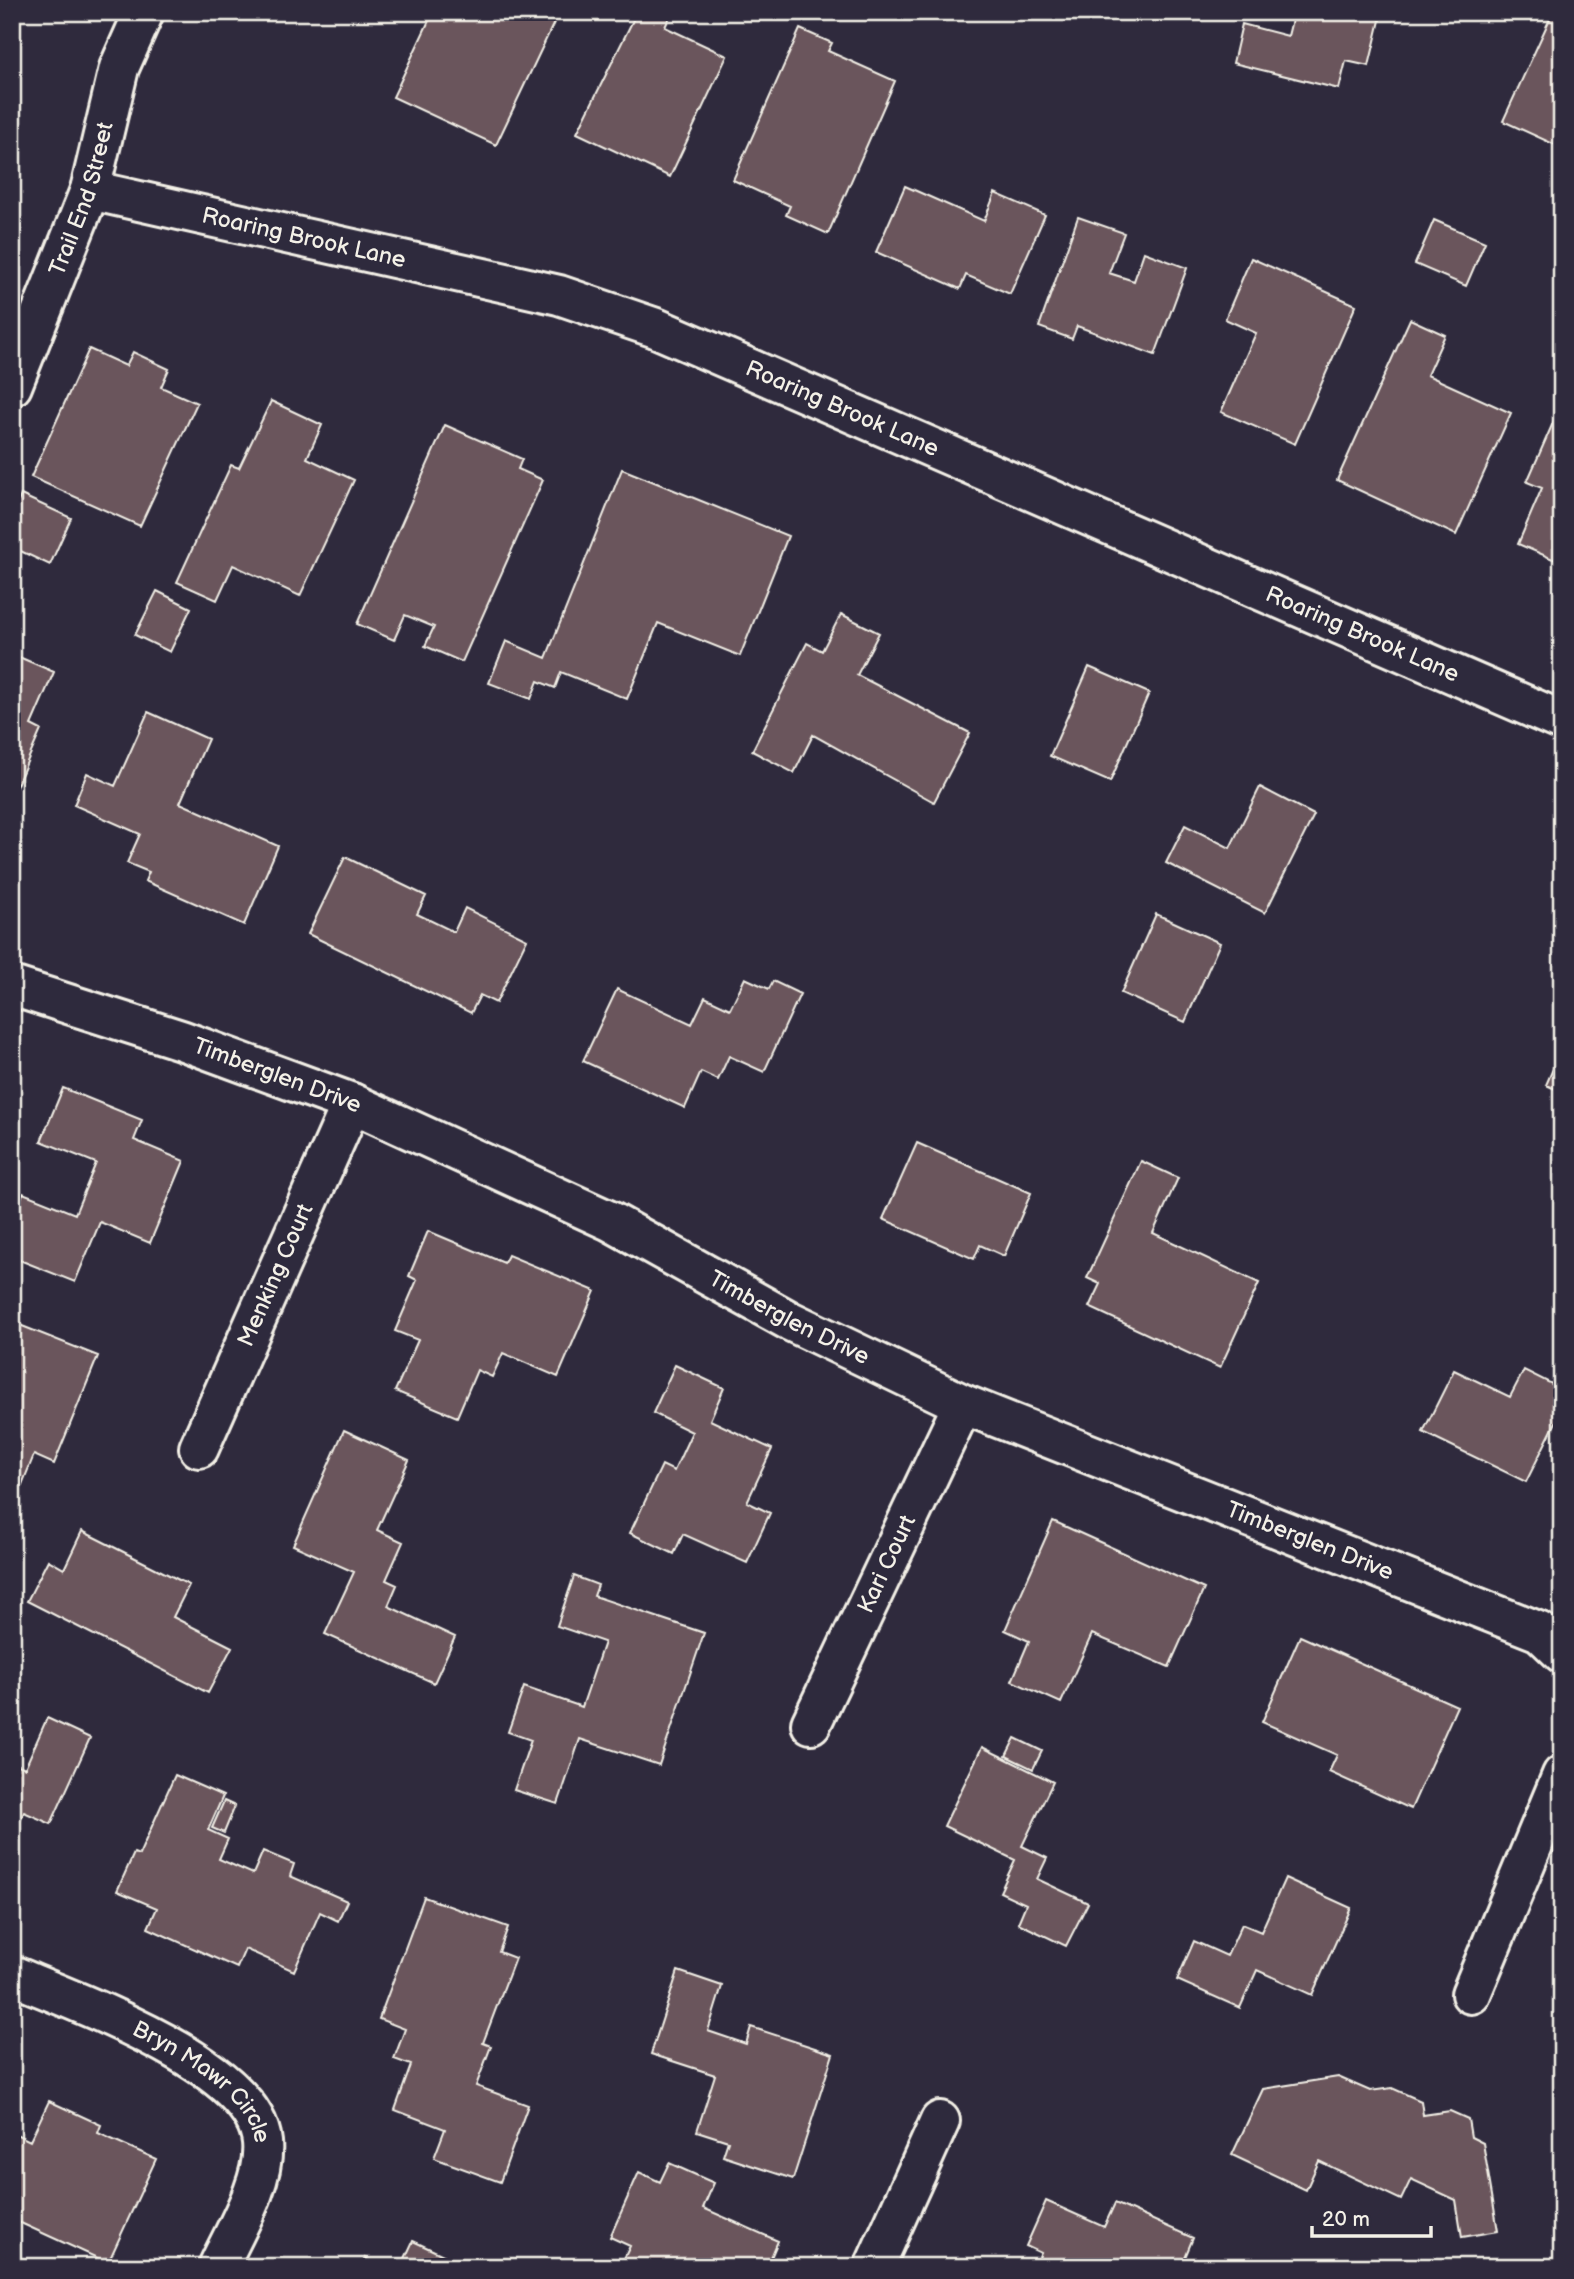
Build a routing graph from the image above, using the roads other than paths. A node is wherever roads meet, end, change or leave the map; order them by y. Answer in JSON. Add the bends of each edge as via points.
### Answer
{"nodes":[{"id":1,"x":144,"y":12,"type":"edge"},
{"id":2,"x":90,"y":190,"type":"junction"},
{"id":3,"x":12,"y":386,"type":"edge"},
{"id":4,"x":1562,"y":721,"type":"edge"},
{"id":5,"x":12,"y":986,"type":"edge"},
{"id":6,"x":352,"y":1103,"type":"junction"},
{"id":7,"x":963,"y":1404,"type":"junction"},
{"id":8,"x":199,"y":1448,"type":"dead end"},
{"id":9,"x":1562,"y":1653,"type":"edge"},
{"id":10,"x":811,"y":1724,"type":"dead end"},
{"id":11,"x":1562,"y":1775,"type":"edge"},
{"id":12,"x":12,"y":1975,"type":"edge"},
{"id":13,"x":1471,"y":1994,"type":"dead end"},
{"id":14,"x":940,"y":2121,"type":"dead end"},
{"id":15,"x":218,"y":2267,"type":"edge"},
{"id":16,"x":874,"y":2267,"type":"edge"}],
"edges":[{"from":1,"to":2,"type":"street","name":"Trail End Street","via":[[119,68]]},
{"from":2,"to":3,"type":"street","name":"Trail End Street"},
{"from":2,"to":4,"type":"street","name":"Roaring Brook Lane","via":[[559,295],[656,328]]},
{"from":5,"to":6,"type":"street","name":"Timberglen Drive","via":[[181,1040]]},
{"from":6,"to":7,"type":"street","name":"Timberglen Drive","via":[[610,1221],[790,1321]]},
{"from":6,"to":8,"type":"street","name":"Menking Court"},
{"from":7,"to":9,"type":"street","name":"Timberglen Drive","via":[[1540,1632]]},
{"from":7,"to":10,"type":"street","name":"Kari Court"},
{"from":11,"to":13,"type":"street"},
{"from":12,"to":15,"type":"street","name":"Bryn Mawr Circle","via":[[158,2039],[206,2068],[248,2104],[262,2141],[256,2185]]},
{"from":14,"to":16,"type":"street"}]}
